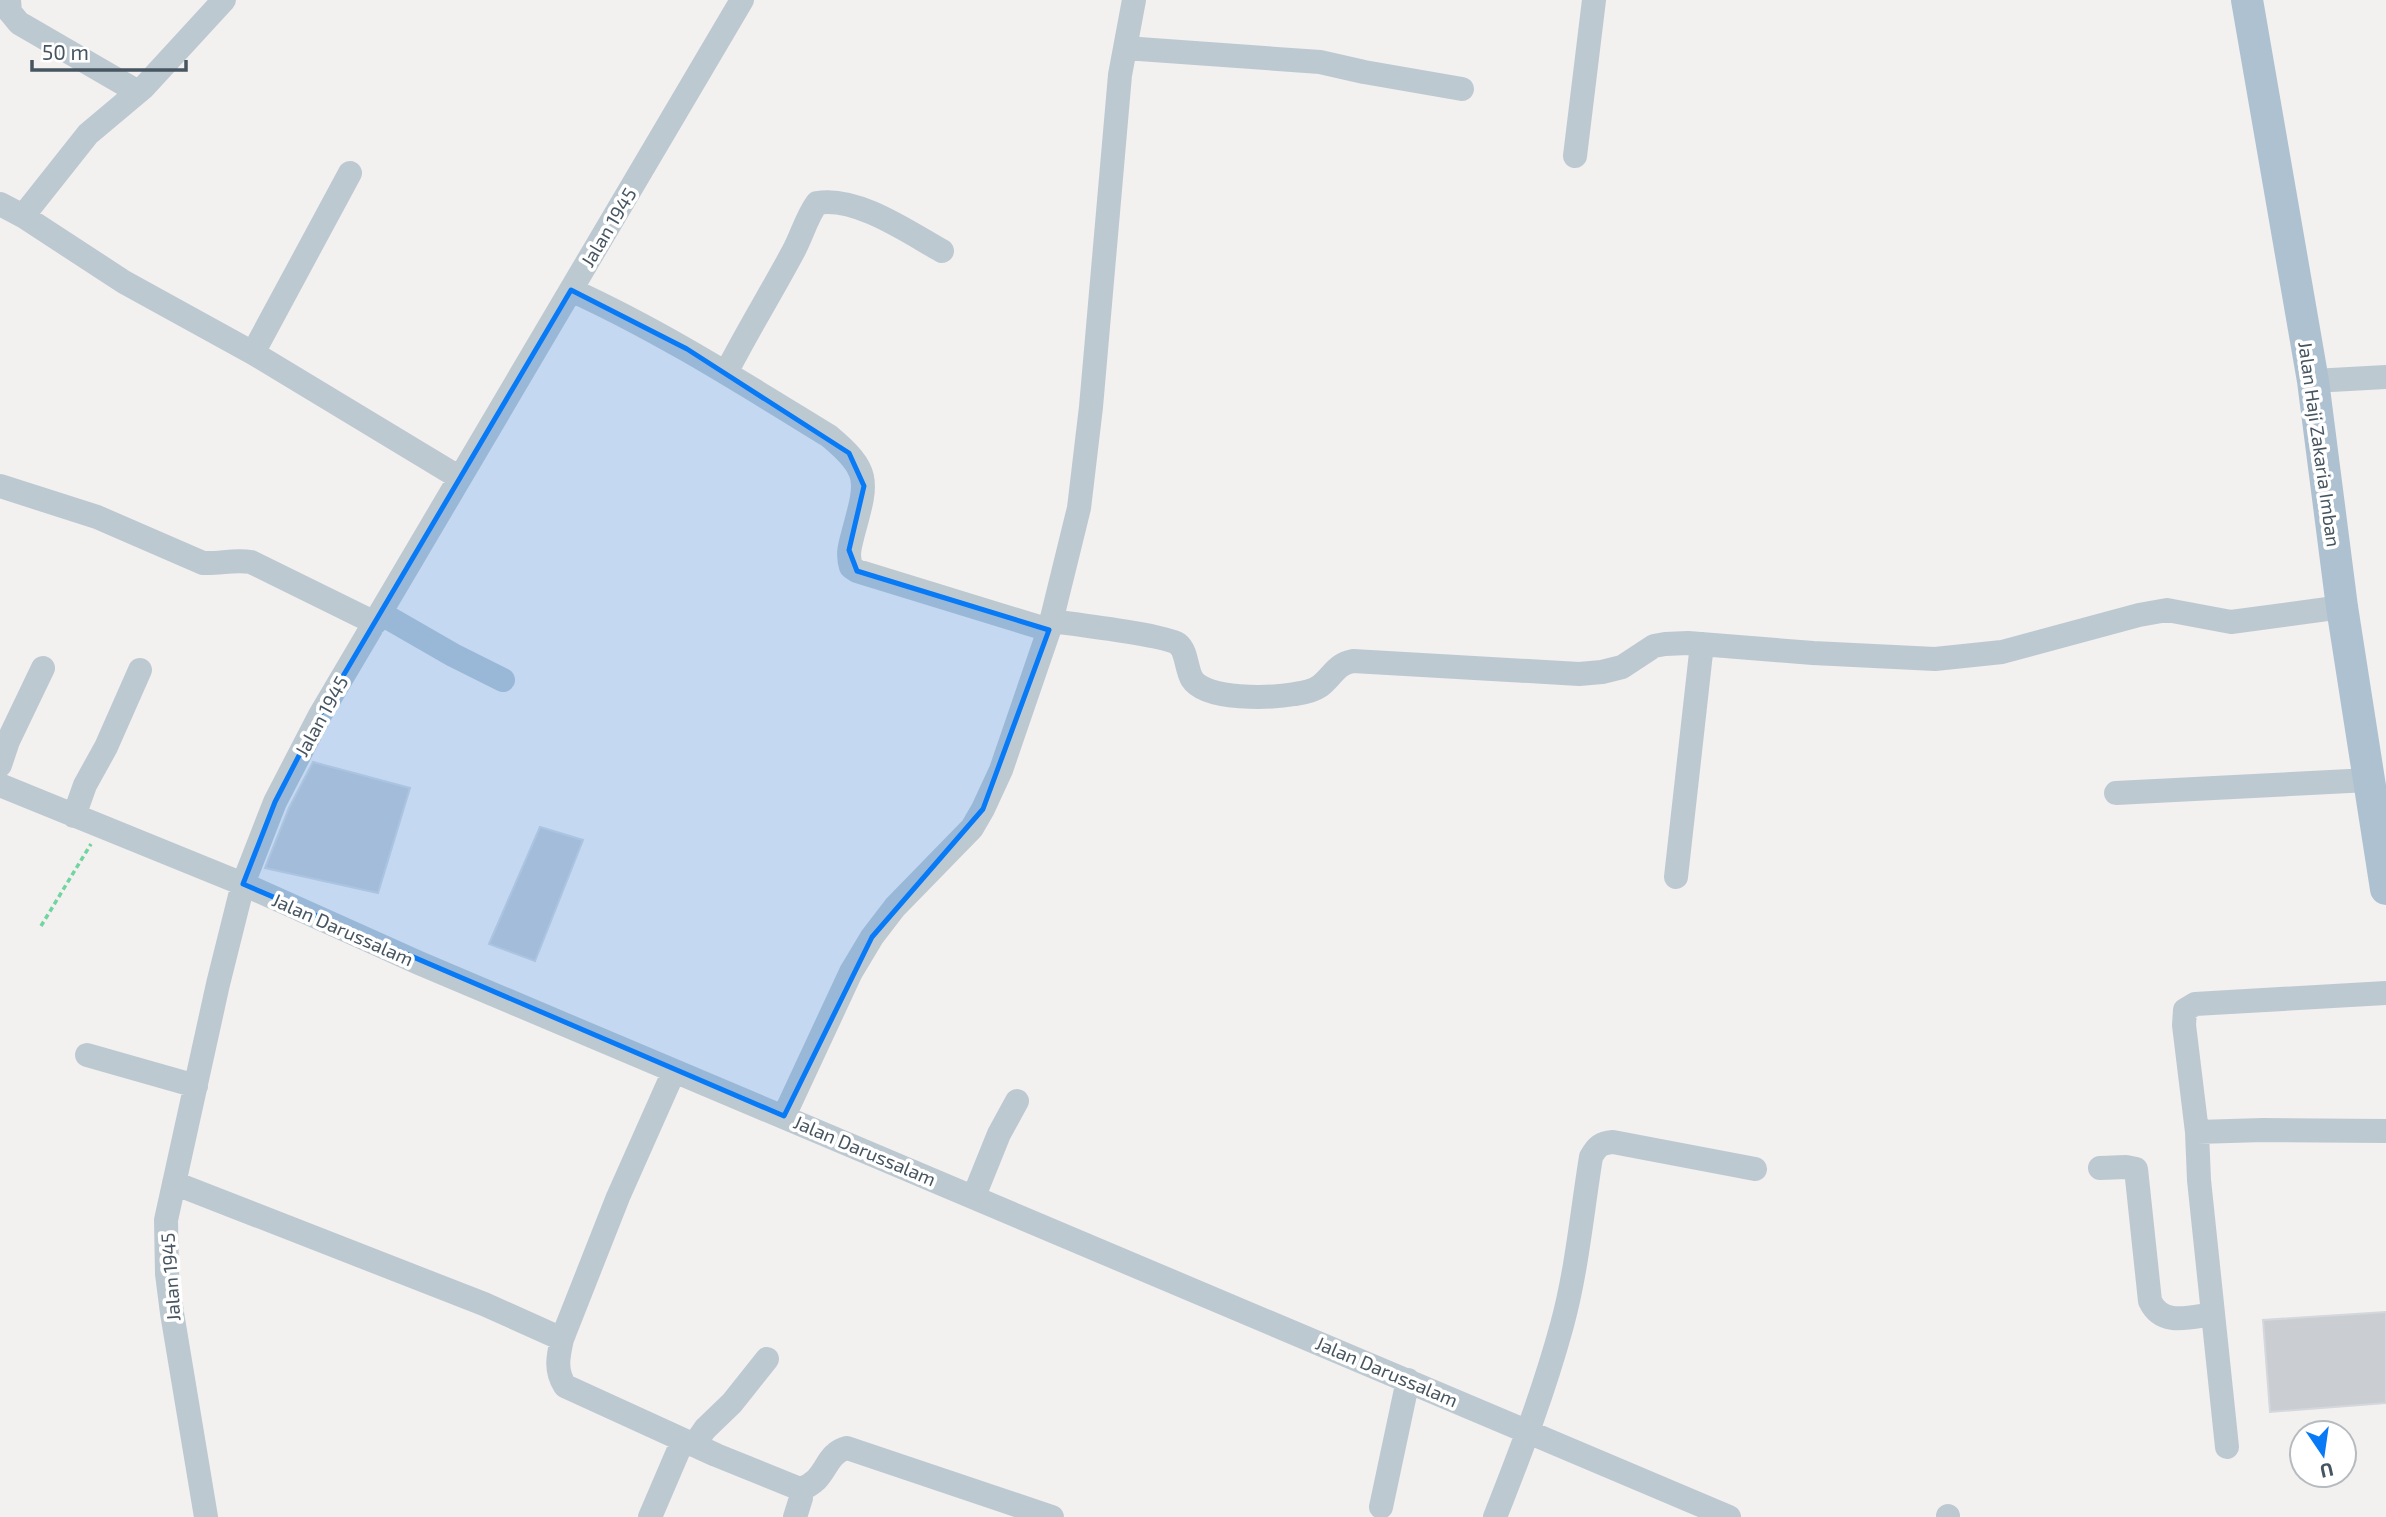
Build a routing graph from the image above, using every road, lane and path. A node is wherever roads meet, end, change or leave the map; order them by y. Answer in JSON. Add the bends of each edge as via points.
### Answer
{"nodes":[{"id":1,"x":9,"y":0,"type":"edge"},
{"id":2,"x":224,"y":0,"type":"edge"},
{"id":3,"x":742,"y":0,"type":"edge"},
{"id":4,"x":1134,"y":0,"type":"edge"},
{"id":5,"x":1594,"y":0,"type":"edge"},
{"id":6,"x":2247,"y":0,"type":"edge"},
{"id":7,"x":1125,"y":48,"type":"junction"},
{"id":8,"x":1462,"y":89,"type":"dead end"},
{"id":9,"x":138,"y":92,"type":"junction"},
{"id":10,"x":1575,"y":156,"type":"dead end"},
{"id":11,"x":350,"y":173,"type":"dead end"},
{"id":12,"x":0,"y":204,"type":"edge"},
{"id":13,"x":23,"y":216,"type":"junction"},
{"id":14,"x":942,"y":251,"type":"dead end"},
{"id":15,"x":571,"y":290,"type":"junction"},
{"id":16,"x":253,"y":353,"type":"junction"},
{"id":17,"x":726,"y":373,"type":"junction"},
{"id":18,"x":2386,"y":377,"type":"edge"},
{"id":19,"x":2313,"y":382,"type":"junction"},
{"id":20,"x":460,"y":478,"type":"junction"},
{"id":21,"x":0,"y":486,"type":"edge"},
{"id":22,"x":2342,"y":607,"type":"junction"},
{"id":23,"x":377,"y":618,"type":"junction"},
{"id":24,"x":1050,"y":626,"type":"junction"},
{"id":25,"x":1702,"y":644,"type":"junction"},
{"id":26,"x":43,"y":668,"type":"dead end"},
{"id":27,"x":140,"y":670,"type":"dead end"},
{"id":28,"x":503,"y":680,"type":"dead end"},
{"id":29,"x":0,"y":765,"type":"edge"},
{"id":30,"x":2369,"y":780,"type":"junction"},
{"id":31,"x":0,"y":785,"type":"edge"},
{"id":32,"x":2116,"y":793,"type":"dead end"},
{"id":33,"x":74,"y":816,"type":"junction"},
{"id":34,"x":101,"y":828,"type":"junction"},
{"id":35,"x":2382,"y":835,"type":"edge"},
{"id":36,"x":1676,"y":877,"type":"dead end"},
{"id":37,"x":243,"y":884,"type":"junction"},
{"id":38,"x":2386,"y":889,"type":"edge"},
{"id":39,"x":41,"y":926,"type":"dead end"},
{"id":40,"x":2386,"y":993,"type":"edge"},
{"id":41,"x":87,"y":1055,"type":"dead end"},
{"id":42,"x":674,"y":1071,"type":"junction"},
{"id":43,"x":196,"y":1086,"type":"junction"},
{"id":44,"x":1017,"y":1101,"type":"dead end"},
{"id":45,"x":785,"y":1116,"type":"junction"},
{"id":46,"x":2386,"y":1131,"type":"edge"},
{"id":47,"x":2197,"y":1132,"type":"junction"},
{"id":48,"x":2100,"y":1168,"type":"dead end"},
{"id":49,"x":1755,"y":1169,"type":"dead end"},
{"id":50,"x":174,"y":1183,"type":"junction"},
{"id":51,"x":974,"y":1196,"type":"junction"},
{"id":52,"x":2213,"y":1314,"type":"junction"},
{"id":53,"x":562,"y":1339,"type":"junction"},
{"id":54,"x":767,"y":1359,"type":"dead end"},
{"id":55,"x":1408,"y":1380,"type":"junction"},
{"id":56,"x":1529,"y":1431,"type":"junction"},
{"id":57,"x":689,"y":1442,"type":"junction"},
{"id":58,"x":2227,"y":1447,"type":"dead end"},
{"id":59,"x":800,"y":1489,"type":"junction"},
{"id":60,"x":1381,"y":1507,"type":"dead end"},
{"id":61,"x":206,"y":1517,"type":"edge"},
{"id":62,"x":650,"y":1517,"type":"edge"},
{"id":63,"x":795,"y":1517,"type":"edge"},
{"id":64,"x":1052,"y":1517,"type":"edge"},
{"id":65,"x":1495,"y":1517,"type":"edge"},
{"id":66,"x":1729,"y":1517,"type":"edge"}],
"edges":[{"from":1,"to":9,"type":"street","via":[[10,12],[19,23]]},
{"from":2,"to":9,"type":"street"},
{"from":3,"to":15,"type":"street","name":"Jalan 1945"},
{"from":4,"to":7,"type":"street"},
{"from":5,"to":10,"type":"street"},
{"from":6,"to":19,"type":"main road","name":"Jalan Haji Zakaria Imban"},
{"from":7,"to":8,"type":"street","via":[[1320,62]]},
{"from":7,"to":24,"type":"street","via":[[1079,509]]},
{"from":9,"to":13,"type":"street","via":[[88,134]]},
{"from":11,"to":16,"type":"street"},
{"from":12,"to":13,"type":"street"},
{"from":13,"to":16,"type":"street","via":[[124,282]]},
{"from":14,"to":17,"type":"street","via":[[847,204],[817,203]]},
{"from":15,"to":17,"type":"street","via":[[630,317]]},
{"from":15,"to":20,"type":"street","name":"Jalan 1945"},
{"from":16,"to":20,"type":"street"},
{"from":17,"to":24,"type":"street","via":[[829,436],[858,464],[864,486],[849,550],[857,572]]},
{"from":18,"to":19,"type":"street"},
{"from":19,"to":22,"type":"main road","name":"Jalan Haji Zakaria Imban"},
{"from":20,"to":23,"type":"street","name":"Jalan 1945"},
{"from":21,"to":23,"type":"street","via":[[97,517],[203,563],[251,562]]},
{"from":22,"to":25,"type":"street","via":[[2231,622],[2167,610],[2002,652],[1936,659]]},
{"from":22,"to":30,"type":"main road","name":"Jalan Haji Zakaria Imban"},
{"from":23,"to":28,"type":"street"},
{"from":23,"to":37,"type":"street","name":"Jalan 1945","via":[[275,802]]},
{"from":24,"to":25,"type":"street","via":[[1176,643],[1194,682],[1202,688],[1253,696],[1309,691],[1319,687],[1340,664],[1353,661],[1579,674],[1622,667],[1654,646]]},
{"from":24,"to":45,"type":"street","via":[[983,809],[972,828],[872,937],[851,972]]},
{"from":25,"to":36,"type":"street"},
{"from":26,"to":29,"type":"street"},
{"from":27,"to":33,"type":"street"},
{"from":30,"to":32,"type":"street"},
{"from":30,"to":35,"type":"main road","name":"Jalan Haji Zakaria Imban"},
{"from":31,"to":33,"type":"street","name":"Jalan Darussalam"},
{"from":33,"to":34,"type":"street","name":"Jalan Darussalam"},
{"from":34,"to":37,"type":"street","name":"Jalan Darussalam"},
{"from":34,"to":39,"type":"path"},
{"from":35,"to":38,"type":"main road","name":"Jalan Haji Zakaria Imban"},
{"from":37,"to":42,"type":"street","name":"Jalan Darussalam"},
{"from":37,"to":43,"type":"street","name":"Jalan 1945"},
{"from":40,"to":47,"type":"street","via":[[2189,1007],[2184,1025]]},
{"from":41,"to":43,"type":"street"},
{"from":42,"to":45,"type":"street","name":"Jalan Darussalam"},
{"from":42,"to":53,"type":"street"},
{"from":43,"to":50,"type":"street","name":"Jalan 1945"},
{"from":44,"to":51,"type":"street"},
{"from":45,"to":51,"type":"street","name":"Jalan Darussalam"},
{"from":46,"to":47,"type":"street"},
{"from":47,"to":52,"type":"street"},
{"from":48,"to":52,"type":"street","via":[[2136,1169],[2154,1309],[2171,1319]]},
{"from":49,"to":56,"type":"street","via":[[1614,1142],[1595,1149],[1562,1324]]},
{"from":50,"to":53,"type":"street"},
{"from":50,"to":61,"type":"street","name":"Jalan 1945","via":[[166,1220],[167,1273]]},
{"from":51,"to":55,"type":"street","name":"Jalan Darussalam"},
{"from":52,"to":58,"type":"street"},
{"from":53,"to":57,"type":"street","via":[[557,1364],[565,1386]]},
{"from":54,"to":57,"type":"street","via":[[732,1403]]},
{"from":55,"to":56,"type":"street","name":"Jalan Darussalam"},
{"from":55,"to":60,"type":"street"},
{"from":56,"to":65,"type":"street"},
{"from":56,"to":66,"type":"street","name":"Jalan Darussalam"},
{"from":57,"to":59,"type":"street"},
{"from":57,"to":62,"type":"street"},
{"from":59,"to":63,"type":"street"},
{"from":59,"to":64,"type":"street","via":[[818,1481],[836,1453],[847,1448]]}]}
